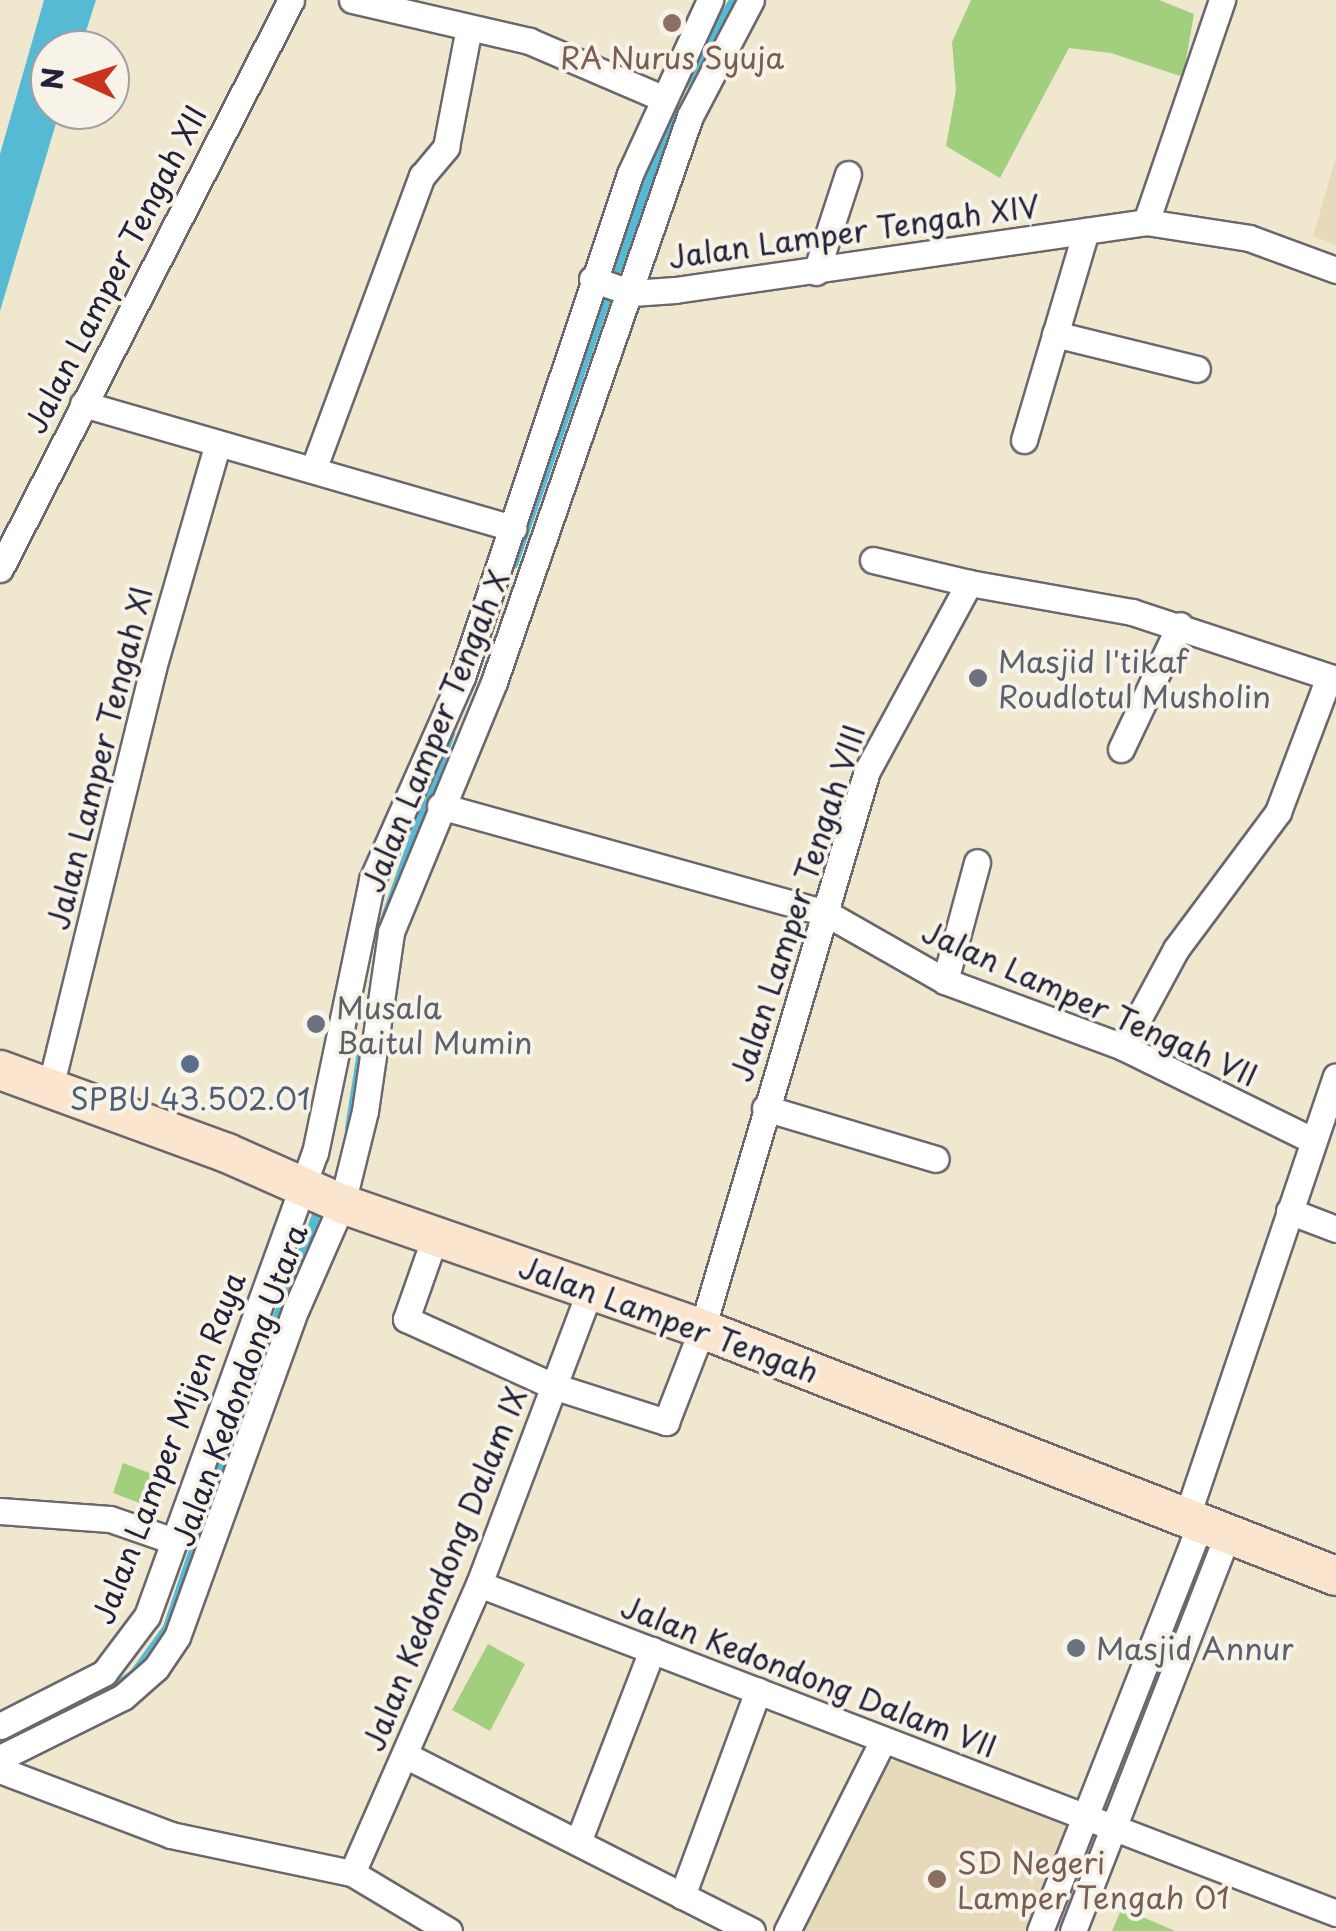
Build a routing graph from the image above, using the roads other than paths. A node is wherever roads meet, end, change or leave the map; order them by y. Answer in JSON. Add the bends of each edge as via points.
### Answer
{"nodes":[{"id":1,"x":291,"y":0,"type":"edge"},
{"id":2,"x":352,"y":0,"type":"edge"},
{"id":3,"x":710,"y":0,"type":"edge"},
{"id":4,"x":751,"y":0,"type":"edge"},
{"id":5,"x":1222,"y":0,"type":"edge"},
{"id":6,"x":469,"y":28,"type":"junction"},
{"id":7,"x":662,"y":98,"type":"junction"},
{"id":8,"x":848,"y":174,"type":"dead end"},
{"id":9,"x":1146,"y":222,"type":"junction"},
{"id":10,"x":1086,"y":231,"type":"junction"},
{"id":11,"x":1336,"y":270,"type":"edge"},
{"id":12,"x":816,"y":272,"type":"junction"},
{"id":13,"x":613,"y":286,"type":"junction"},
{"id":14,"x":1055,"y":334,"type":"junction"},
{"id":15,"x":1197,"y":369,"type":"dead end"},
{"id":16,"x":83,"y":404,"type":"junction"},
{"id":17,"x":1024,"y":440,"type":"dead end"},
{"id":18,"x":217,"y":446,"type":"junction"},
{"id":19,"x":313,"y":470,"type":"junction"},
{"id":20,"x":514,"y":528,"type":"junction"},
{"id":21,"x":873,"y":560,"type":"dead end"},
{"id":22,"x":0,"y":569,"type":"edge"},
{"id":23,"x":968,"y":583,"type":"junction"},
{"id":24,"x":1180,"y":624,"type":"junction"},
{"id":25,"x":1333,"y":678,"type":"edge"},
{"id":26,"x":1121,"y":749,"type":"dead end"},
{"id":27,"x":440,"y":806,"type":"junction"},
{"id":28,"x":977,"y":862,"type":"dead end"},
{"id":29,"x":826,"y":913,"type":"junction"},
{"id":30,"x":945,"y":982,"type":"junction"},
{"id":31,"x":1123,"y":1047,"type":"junction"},
{"id":32,"x":0,"y":1070,"type":"edge"},
{"id":33,"x":1336,"y":1077,"type":"edge"},
{"id":34,"x":50,"y":1088,"type":"junction"},
{"id":35,"x":765,"y":1108,"type":"junction"},
{"id":36,"x":1312,"y":1140,"type":"junction"},
{"id":37,"x":936,"y":1159,"type":"dead end"},
{"id":38,"x":322,"y":1195,"type":"junction"},
{"id":39,"x":1288,"y":1211,"type":"junction"},
{"id":40,"x":1336,"y":1229,"type":"edge"},
{"id":41,"x":436,"y":1234,"type":"junction"},
{"id":42,"x":592,"y":1288,"type":"junction"},
{"id":43,"x":702,"y":1329,"type":"junction"},
{"id":44,"x":553,"y":1386,"type":"junction"},
{"id":45,"x":0,"y":1510,"type":"edge"},
{"id":46,"x":1205,"y":1524,"type":"junction"},
{"id":47,"x":174,"y":1540,"type":"junction"},
{"id":48,"x":1336,"y":1576,"type":"edge"},
{"id":49,"x":180,"y":1583,"type":"junction"},
{"id":50,"x":479,"y":1584,"type":"junction"},
{"id":51,"x":652,"y":1650,"type":"junction"},
{"id":52,"x":758,"y":1692,"type":"junction"},
{"id":53,"x":0,"y":1726,"type":"edge"},
{"id":54,"x":883,"y":1740,"type":"junction"},
{"id":55,"x":405,"y":1755,"type":"junction"},
{"id":56,"x":0,"y":1758,"type":"edge"},
{"id":57,"x":0,"y":1770,"type":"edge"},
{"id":58,"x":1090,"y":1818,"type":"junction"},
{"id":59,"x":1117,"y":1828,"type":"junction"},
{"id":60,"x":578,"y":1842,"type":"junction"},
{"id":61,"x":352,"y":1873,"type":"junction"},
{"id":62,"x":1062,"y":1880,"type":"junction"},
{"id":63,"x":1090,"y":1893,"type":"junction"},
{"id":64,"x":682,"y":1896,"type":"junction"},
{"id":65,"x":1336,"y":1913,"type":"edge"},
{"id":66,"x":417,"y":1923,"type":"edge"},
{"id":67,"x":449,"y":1931,"type":"edge"},
{"id":68,"x":752,"y":1931,"type":"edge"},
{"id":69,"x":788,"y":1931,"type":"edge"},
{"id":70,"x":1040,"y":1931,"type":"edge"},
{"id":71,"x":1073,"y":1931,"type":"edge"}],
"edges":[{"from":1,"to":16,"type":"street","name":"Jalan Lamper Tengah XII"},
{"from":2,"to":6,"type":"street"},
{"from":3,"to":7,"type":"street","name":"Jalan Lamper Tengah X"},
{"from":4,"to":13,"type":"street","name":"Jalan Lamper Tengah X"},
{"from":5,"to":9,"type":"street"},
{"from":6,"to":7,"type":"street","via":[[529,42]]},
{"from":6,"to":19,"type":"street","via":[[446,147],[422,176]]},
{"from":7,"to":13,"type":"street","name":"Jalan Lamper Tengah X"},
{"from":8,"to":12,"type":"street"},
{"from":9,"to":10,"type":"street","name":"Jalan Lamper Tengah XIV"},
{"from":9,"to":11,"type":"street","name":"Jalan Lamper Tengah XIV","via":[[1249,238]]},
{"from":10,"to":12,"type":"street","name":"Jalan Lamper Tengah XIV"},
{"from":10,"to":14,"type":"street","name":"Jalan Lamper Tengah XIV"},
{"from":12,"to":13,"type":"street","name":"Jalan Lamper Tengah XIV"},
{"from":13,"to":20,"type":"street","name":"Jalan Lamper Tengah X"},
{"from":13,"to":27,"type":"street","name":"Jalan Lamper Tengah X","via":[[494,682]]},
{"from":14,"to":15,"type":"street"},
{"from":14,"to":17,"type":"street","name":"Jalan Lamper Tengah XIV"},
{"from":16,"to":18,"type":"street"},
{"from":16,"to":22,"type":"street","name":"Jalan Lamper Tengah XII"},
{"from":18,"to":19,"type":"street"},
{"from":18,"to":34,"type":"street","name":"Jalan Lamper Tengah XI","via":[[153,668]]},
{"from":19,"to":20,"type":"street"},
{"from":20,"to":38,"type":"street","name":"Jalan Lamper Tengah X","via":[[462,677],[372,880],[326,1115]]},
{"from":21,"to":23,"type":"street"},
{"from":23,"to":24,"type":"street"},
{"from":23,"to":29,"type":"street","name":"Jalan Lamper Tengah VIII","via":[[867,771]]},
{"from":24,"to":25,"type":"street"},
{"from":24,"to":26,"type":"street"},
{"from":25,"to":31,"type":"street","via":[[1278,812],[1176,948]]},
{"from":27,"to":29,"type":"street","name":"Jalan Lamper Tengah VII"},
{"from":27,"to":38,"type":"street","name":"Jalan Lamper Tengah X","via":[[391,932],[364,1111]]},
{"from":28,"to":30,"type":"street"},
{"from":29,"to":30,"type":"street","name":"Jalan Lamper Tengah VII"},
{"from":29,"to":35,"type":"street","name":"Jalan Lamper Tengah VIII"},
{"from":30,"to":31,"type":"street","name":"Jalan Lamper Tengah VII"},
{"from":31,"to":36,"type":"street","name":"Jalan Lamper Tengah VII"},
{"from":32,"to":34,"type":"main road","name":"Jalan Lamper Tengah"},
{"from":33,"to":36,"type":"street"},
{"from":34,"to":38,"type":"main road","name":"Jalan Lamper Tengah"},
{"from":35,"to":37,"type":"street"},
{"from":35,"to":43,"type":"street","name":"Jalan Lamper Tengah VIII"},
{"from":36,"to":39,"type":"street"},
{"from":38,"to":41,"type":"main road","name":"Jalan Lamper Tengah"},
{"from":38,"to":47,"type":"street","name":"Jalan Lamper Mijen Raya"},
{"from":38,"to":49,"type":"street","name":"Jalan Kedondong Utara","via":[[296,1308]]},
{"from":39,"to":40,"type":"street"},
{"from":39,"to":46,"type":"street"},
{"from":41,"to":42,"type":"main road","name":"Jalan Lamper Tengah"},
{"from":41,"to":44,"type":"street","via":[[406,1320]]},
{"from":42,"to":43,"type":"main road","name":"Jalan Lamper Tengah"},
{"from":42,"to":44,"type":"street","name":"Jalan Kedondong Dalam IX"},
{"from":43,"to":44,"type":"street","name":"Jalan Lamper Tengah VIII","via":[[666,1422]]},
{"from":43,"to":46,"type":"main road","name":"Jalan Lamper Tengah"},
{"from":44,"to":50,"type":"street","name":"Jalan Kedondong Dalam IX"},
{"from":45,"to":47,"type":"street","via":[[110,1518]]},
{"from":46,"to":48,"type":"main road","name":"Jalan Lamper Tengah"},
{"from":46,"to":58,"type":"street"},
{"from":46,"to":59,"type":"street"},
{"from":47,"to":49,"type":"street","name":"Jalan Lamper Mijen Raya"},
{"from":49,"to":53,"type":"street","name":"Jalan Lamper Mijen Raya","via":[[104,1673]]},
{"from":49,"to":56,"type":"street","name":"Jalan Kedondong Utara","via":[[156,1668],[83,1721]]},
{"from":50,"to":51,"type":"street","name":"Jalan Kedondong Dalam VII"},
{"from":50,"to":55,"type":"street","name":"Jalan Kedondong Dalam IX"},
{"from":51,"to":52,"type":"street","name":"Jalan Kedondong Dalam VII"},
{"from":51,"to":60,"type":"street"},
{"from":52,"to":54,"type":"street","name":"Jalan Kedondong Dalam VII"},
{"from":52,"to":64,"type":"street"},
{"from":54,"to":58,"type":"street","name":"Jalan Kedondong Dalam VII"},
{"from":54,"to":69,"type":"street"},
{"from":55,"to":60,"type":"street"},
{"from":55,"to":61,"type":"street","name":"Jalan Kedondong Dalam IX"},
{"from":57,"to":61,"type":"street","via":[[172,1836]]},
{"from":58,"to":59,"type":"street","name":"Jalan Kedondong Dalam VII"},
{"from":58,"to":62,"type":"street"},
{"from":59,"to":63,"type":"street"},
{"from":59,"to":65,"type":"street","name":"Jalan Kedondong Dalam VII"},
{"from":60,"to":64,"type":"street"},
{"from":61,"to":66,"type":"street"},
{"from":62,"to":63,"type":"street"},
{"from":62,"to":70,"type":"street"},
{"from":63,"to":71,"type":"street"},
{"from":64,"to":68,"type":"street"},
{"from":66,"to":67,"type":"street"}]}
